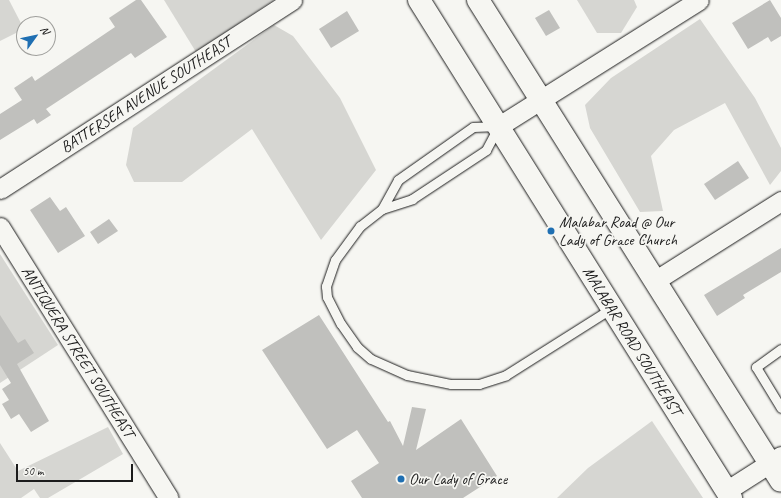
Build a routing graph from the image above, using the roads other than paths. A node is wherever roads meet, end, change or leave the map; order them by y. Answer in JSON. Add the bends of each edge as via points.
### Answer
{"nodes":[{"id":1,"x":292,"y":0,"type":"edge"},
{"id":2,"x":419,"y":0,"type":"edge"},
{"id":3,"x":478,"y":0,"type":"edge"},
{"id":4,"x":699,"y":0,"type":"edge"},
{"id":5,"x":541,"y":102,"type":"junction"},
{"id":6,"x":499,"y":126,"type":"junction"},
{"id":7,"x":0,"y":189,"type":"edge"},
{"id":8,"x":781,"y":201,"type":"edge"},
{"id":9,"x":382,"y":209,"type":"junction"},
{"id":10,"x":0,"y":227,"type":"edge"},
{"id":11,"x":656,"y":280,"type":"junction"},
{"id":12,"x":612,"y":308,"type":"junction"},
{"id":13,"x":781,"y":349,"type":"edge"},
{"id":14,"x":781,"y":408,"type":"edge"},
{"id":15,"x":777,"y":467,"type":"edge"},
{"id":16,"x":729,"y":494,"type":"edge"},
{"id":17,"x":169,"y":498,"type":"edge"}],
"edges":[{"from":1,"to":7,"type":"street","name":"BATTERSEA AVENUE SOUTHEAST"},
{"from":2,"to":6,"type":"main road","name":"MALABAR ROAD SOUTHEAST"},
{"from":3,"to":5,"type":"main road"},
{"from":4,"to":5,"type":"street"},
{"from":5,"to":6,"type":"street"},
{"from":5,"to":11,"type":"main road"},
{"from":6,"to":9,"type":"lane","via":[[486,150],[412,199]]},
{"from":6,"to":9,"type":"lane","via":[[473,127],[398,180]]},
{"from":6,"to":12,"type":"main road","name":"MALABAR ROAD SOUTHEAST"},
{"from":8,"to":11,"type":"street"},
{"from":9,"to":12,"type":"lane","via":[[360,226],[335,260],[326,286],[327,297],[357,347],[370,359],[407,375],[451,384],[479,384],[506,376]]},
{"from":10,"to":17,"type":"street","name":"ANTIQUERA STREET SOUTHEAST"},
{"from":11,"to":15,"type":"main road"},
{"from":12,"to":16,"type":"main road","name":"MALABAR ROAD SOUTHEAST"},
{"from":13,"to":14,"type":"lane","via":[[756,367]]},
{"from":15,"to":16,"type":"street"}]}
